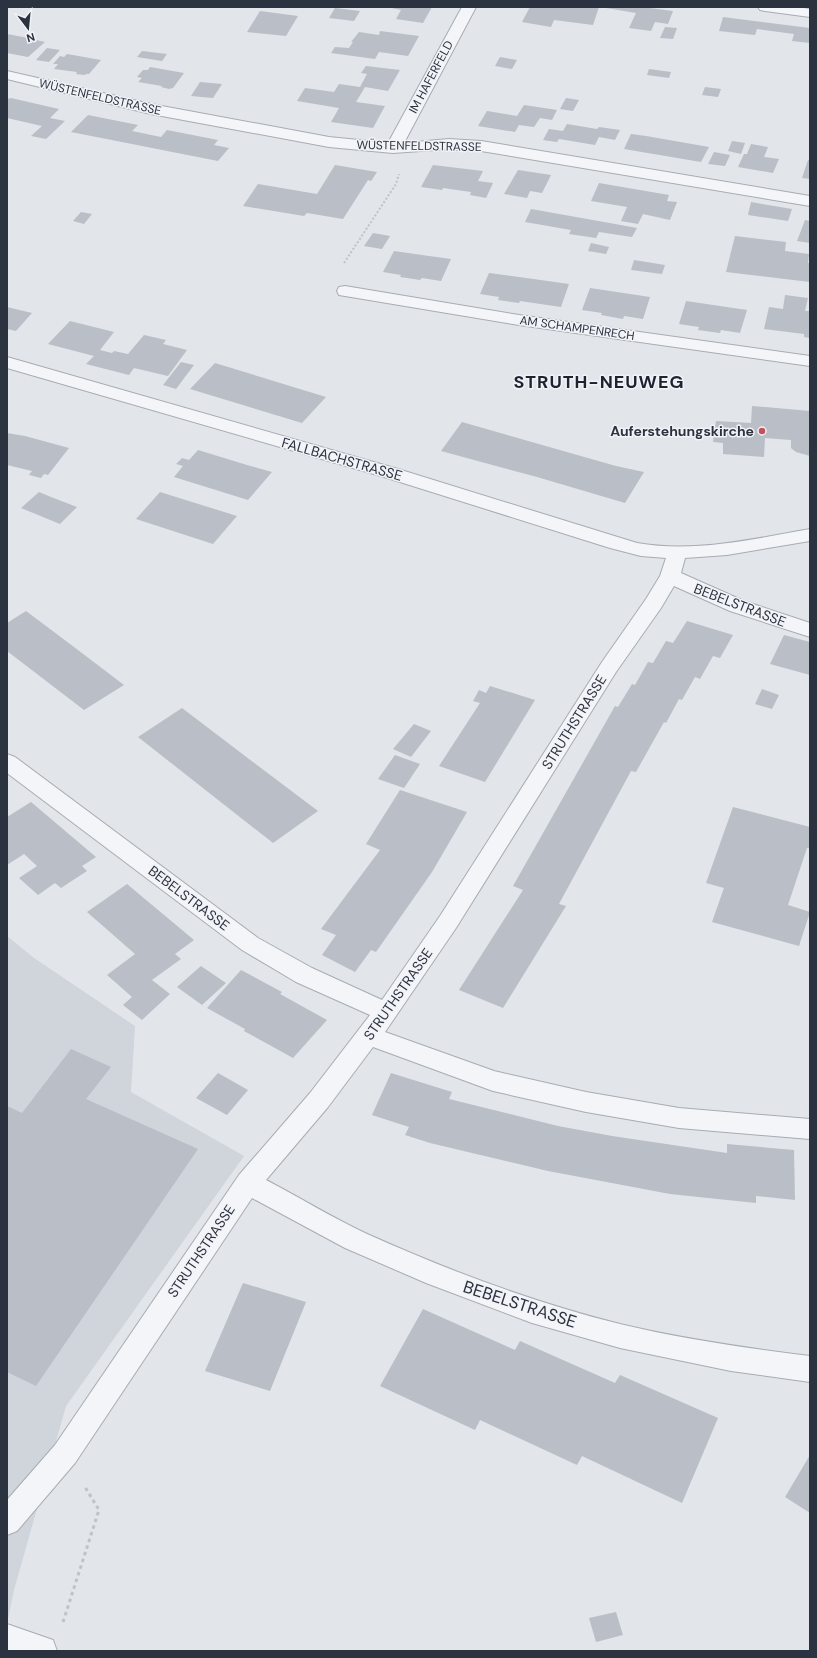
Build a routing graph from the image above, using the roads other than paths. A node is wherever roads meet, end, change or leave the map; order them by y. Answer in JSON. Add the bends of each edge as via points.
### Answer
{"nodes":[{"id":1,"x":469,"y":7,"type":"edge"},
{"id":2,"x":766,"y":7,"type":"edge"},
{"id":3,"x":810,"y":13,"type":"edge"},
{"id":4,"x":7,"y":76,"type":"edge"},
{"id":5,"x":393,"y":148,"type":"junction"},
{"id":6,"x":810,"y":201,"type":"edge"},
{"id":7,"x":345,"y":291,"type":"dead end"},
{"id":8,"x":810,"y":361,"type":"edge"},
{"id":9,"x":7,"y":362,"type":"edge"},
{"id":10,"x":810,"y":535,"type":"edge"},
{"id":11,"x":677,"y":552,"type":"junction"},
{"id":12,"x":670,"y":576,"type":"junction"},
{"id":13,"x":810,"y":630,"type":"edge"},
{"id":14,"x":7,"y":762,"type":"edge"},
{"id":15,"x":386,"y":1012,"type":"junction"},
{"id":16,"x":369,"y":1036,"type":"junction"},
{"id":17,"x":810,"y":1129,"type":"edge"},
{"id":18,"x":248,"y":1183,"type":"junction"},
{"id":19,"x":810,"y":1369,"type":"edge"},
{"id":20,"x":7,"y":1522,"type":"edge"},
{"id":21,"x":7,"y":1639,"type":"edge"},
{"id":22,"x":42,"y":1651,"type":"edge"}],
"edges":[{"from":1,"to":5,"type":"street","name":"IM HAFERFELD"},
{"from":2,"to":3,"type":"street"},
{"from":4,"to":5,"type":"street","name":"WÜSTENFELDSTRASSE","via":[[158,111],[329,142]]},
{"from":5,"to":6,"type":"street","name":"WÜSTENFELDSTRASSE","via":[[449,144],[481,146]]},
{"from":7,"to":8,"type":"street","name":"AM SCHAMPENRECH","via":[[559,326]]},
{"from":9,"to":11,"type":"street","name":"FALLBACHSTRASSE","via":[[391,473],[617,544],[644,550]]},
{"from":10,"to":11,"type":"street","via":[[732,548]]},
{"from":11,"to":12,"type":"street","name":"STRUTHSTRASSE"},
{"from":12,"to":13,"type":"street","name":"BEBELSTRASSE","via":[[737,606]]},
{"from":12,"to":15,"type":"street","name":"STRUTHSTRASSE","via":[[448,922]]},
{"from":14,"to":15,"type":"street","name":"BEBELSTRASSE","via":[[250,944],[304,974]]},
{"from":15,"to":16,"type":"street","name":"STRUTHSTRASSE"},
{"from":16,"to":17,"type":"street","via":[[493,1081],[586,1102],[679,1118]]},
{"from":16,"to":18,"type":"street","name":"STRUTHSTRASSE","via":[[320,1100]]},
{"from":18,"to":19,"type":"street","name":"BEBELSTRASSE","via":[[354,1240],[435,1275],[532,1311],[620,1336],[731,1359]]},
{"from":18,"to":20,"type":"street","name":"STRUTHSTRASSE","via":[[65,1454]]},
{"from":21,"to":22,"type":"street"}]}
